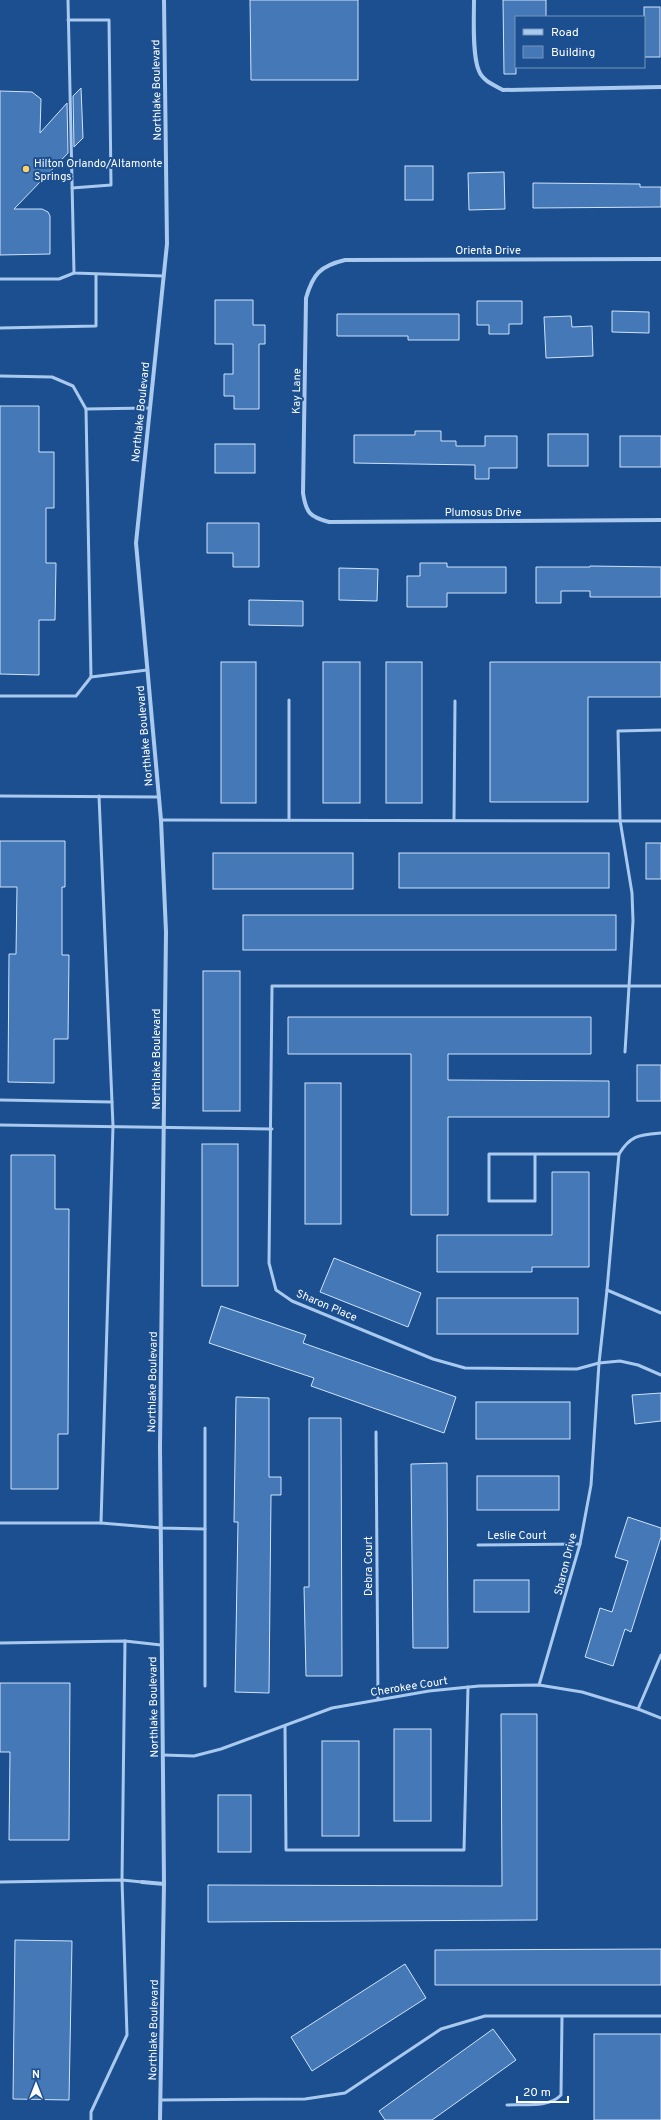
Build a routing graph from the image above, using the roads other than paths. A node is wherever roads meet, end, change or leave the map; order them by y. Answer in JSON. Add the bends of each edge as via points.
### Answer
{"nodes":[{"id":1,"x":68,"y":0,"type":"edge"},
{"id":2,"x":164,"y":0,"type":"edge"},
{"id":3,"x":474,"y":0,"type":"edge"},
{"id":4,"x":68,"y":20,"type":"junction"},
{"id":5,"x":661,"y":87,"type":"edge"},
{"id":6,"x":72,"y":188,"type":"junction"},
{"id":7,"x":661,"y":259,"type":"edge"},
{"id":8,"x":318,"y":272,"type":"joint"},
{"id":9,"x":74,"y":273,"type":"junction"},
{"id":10,"x":96,"y":274,"type":"junction"},
{"id":11,"x":163,"y":276,"type":"junction"},
{"id":12,"x":0,"y":279,"type":"edge"},
{"id":13,"x":0,"y":328,"type":"edge"},
{"id":14,"x":0,"y":376,"type":"edge"},
{"id":15,"x":149,"y":408,"type":"junction"},
{"id":16,"x":86,"y":409,"type":"junction"},
{"id":17,"x":307,"y":511,"type":"joint"},
{"id":18,"x":661,"y":520,"type":"edge"},
{"id":19,"x":147,"y":670,"type":"junction"},
{"id":20,"x":91,"y":677,"type":"junction"},
{"id":21,"x":0,"y":696,"type":"edge"},
{"id":22,"x":289,"y":700,"type":"dead end"},
{"id":23,"x":455,"y":701,"type":"dead end"},
{"id":24,"x":661,"y":730,"type":"edge"},
{"id":25,"x":0,"y":796,"type":"edge"},
{"id":26,"x":99,"y":796,"type":"junction"},
{"id":27,"x":159,"y":797,"type":"junction"},
{"id":28,"x":161,"y":820,"type":"junction"},
{"id":29,"x":289,"y":820,"type":"junction"},
{"id":30,"x":454,"y":820,"type":"junction"},
{"id":31,"x":620,"y":820,"type":"junction"},
{"id":32,"x":661,"y":821,"type":"edge"},
{"id":33,"x":630,"y":985,"type":"junction"},
{"id":34,"x":661,"y":986,"type":"edge"},
{"id":35,"x":625,"y":1052,"type":"dead end"},
{"id":36,"x":0,"y":1100,"type":"edge"},
{"id":37,"x":112,"y":1102,"type":"junction"},
{"id":38,"x":0,"y":1125,"type":"edge"},
{"id":39,"x":113,"y":1126,"type":"junction"},
{"id":40,"x":165,"y":1128,"type":"junction"},
{"id":41,"x":272,"y":1130,"type":"junction"},
{"id":42,"x":661,"y":1133,"type":"edge"},
{"id":43,"x":535,"y":1154,"type":"junction"},
{"id":44,"x":619,"y":1154,"type":"junction"},
{"id":45,"x":607,"y":1290,"type":"junction"},
{"id":46,"x":661,"y":1313,"type":"edge"},
{"id":47,"x":599,"y":1363,"type":"junction"},
{"id":48,"x":661,"y":1375,"type":"edge"},
{"id":49,"x":205,"y":1428,"type":"dead end"},
{"id":50,"x":376,"y":1432,"type":"dead end"},
{"id":51,"x":0,"y":1523,"type":"edge"},
{"id":52,"x":102,"y":1523,"type":"junction"},
{"id":53,"x":161,"y":1528,"type":"junction"},
{"id":54,"x":205,"y":1529,"type":"junction"},
{"id":55,"x":580,"y":1544,"type":"junction"},
{"id":56,"x":478,"y":1545,"type":"dead end"},
{"id":57,"x":125,"y":1641,"type":"junction"},
{"id":58,"x":0,"y":1643,"type":"edge"},
{"id":59,"x":161,"y":1645,"type":"junction"},
{"id":60,"x":661,"y":1655,"type":"edge"},
{"id":61,"x":539,"y":1685,"type":"junction"},
{"id":62,"x":204,"y":1686,"type":"dead end"},
{"id":63,"x":468,"y":1687,"type":"junction"},
{"id":64,"x":378,"y":1699,"type":"junction"},
{"id":65,"x":638,"y":1709,"type":"junction"},
{"id":66,"x":661,"y":1718,"type":"edge"},
{"id":67,"x":285,"y":1726,"type":"junction"},
{"id":68,"x":163,"y":1755,"type":"junction"},
{"id":69,"x":122,"y":1880,"type":"junction"},
{"id":70,"x":0,"y":1882,"type":"edge"},
{"id":71,"x":142,"y":1882,"type":"joint"},
{"id":72,"x":164,"y":1884,"type":"junction"},
{"id":73,"x":661,"y":2016,"type":"edge"},
{"id":74,"x":562,"y":2017,"type":"junction"},
{"id":75,"x":161,"y":2100,"type":"junction"},
{"id":76,"x":507,"y":2105,"type":"dead end"},
{"id":77,"x":91,"y":2120,"type":"edge"},
{"id":78,"x":160,"y":2120,"type":"edge"}],
"edges":[{"from":1,"to":4,"type":"lane"},
{"from":2,"to":11,"type":"street","name":"Northlake Boulevard","via":[[166,244]]},
{"from":3,"to":5,"type":"street","via":[[474,33],[479,71],[488,83],[503,90]]},
{"from":4,"to":6,"type":"lane"},
{"from":4,"to":6,"type":"lane","via":[[109,20],[111,185]]},
{"from":6,"to":9,"type":"lane"},
{"from":7,"to":8,"type":"street","name":"Orienta Drive","via":[[345,260],[328,264]]},
{"from":8,"to":17,"type":"street","name":"Kay Lane","via":[[306,298],[303,494]]},
{"from":9,"to":10,"type":"lane"},
{"from":9,"to":12,"type":"lane","via":[[59,279]]},
{"from":10,"to":11,"type":"lane"},
{"from":10,"to":13,"type":"lane","via":[[96,326]]},
{"from":11,"to":15,"type":"street","name":"Northlake Boulevard"},
{"from":14,"to":16,"type":"lane","via":[[52,377],[73,386]]},
{"from":15,"to":16,"type":"lane"},
{"from":15,"to":19,"type":"street","name":"Northlake Boulevard","via":[[136,543]]},
{"from":16,"to":20,"type":"lane"},
{"from":17,"to":18,"type":"street","name":"Plumosus Drive","via":[[316,518],[329,522]]},
{"from":19,"to":20,"type":"lane"},
{"from":19,"to":27,"type":"street","name":"Northlake Boulevard"},
{"from":20,"to":21,"type":"lane","via":[[76,696]]},
{"from":22,"to":29,"type":"lane"},
{"from":23,"to":30,"type":"lane"},
{"from":24,"to":31,"type":"lane","via":[[618,731]]},
{"from":25,"to":26,"type":"lane"},
{"from":26,"to":27,"type":"lane"},
{"from":26,"to":37,"type":"lane"},
{"from":27,"to":28,"type":"street","name":"Northlake Boulevard"},
{"from":28,"to":29,"type":"lane"},
{"from":28,"to":40,"type":"street","name":"Northlake Boulevard","via":[[166,932]]},
{"from":29,"to":30,"type":"lane"},
{"from":30,"to":31,"type":"lane"},
{"from":31,"to":32,"type":"lane"},
{"from":31,"to":33,"type":"lane","via":[[634,921]]},
{"from":33,"to":34,"type":"lane"},
{"from":33,"to":35,"type":"lane"},
{"from":33,"to":41,"type":"lane","name":"Sharon Place","via":[[272,986]]},
{"from":36,"to":37,"type":"lane"},
{"from":37,"to":39,"type":"lane"},
{"from":38,"to":39,"type":"lane"},
{"from":39,"to":40,"type":"lane"},
{"from":39,"to":52,"type":"lane"},
{"from":40,"to":41,"type":"lane"},
{"from":40,"to":53,"type":"street","name":"Northlake Boulevard"},
{"from":41,"to":47,"type":"lane","name":"Sharon Place","via":[[269,1263],[276,1290],[292,1301],[433,1359],[465,1368],[577,1369]]},
{"from":42,"to":44,"type":"lane","via":[[638,1135],[627,1141]]},
{"from":43,"to":43,"type":"lane","via":[[488,1154],[489,1201],[535,1201]]},
{"from":43,"to":44,"type":"lane"},
{"from":44,"to":45,"type":"lane"},
{"from":45,"to":46,"type":"lane"},
{"from":45,"to":47,"type":"lane"},
{"from":47,"to":48,"type":"lane","name":"Sharon Place","via":[[620,1361],[638,1365]]},
{"from":47,"to":55,"type":"lane","name":"Sharon Drive","via":[[595,1444]]},
{"from":49,"to":54,"type":"lane"},
{"from":50,"to":64,"type":"lane","name":"Debra Court"},
{"from":51,"to":52,"type":"lane"},
{"from":52,"to":53,"type":"lane"},
{"from":53,"to":54,"type":"lane"},
{"from":53,"to":59,"type":"street","name":"Northlake Boulevard"},
{"from":54,"to":62,"type":"lane"},
{"from":55,"to":56,"type":"lane","name":"Leslie Court"},
{"from":55,"to":61,"type":"lane","name":"Sharon Drive"},
{"from":57,"to":58,"type":"lane"},
{"from":57,"to":59,"type":"lane"},
{"from":57,"to":69,"type":"lane"},
{"from":59,"to":68,"type":"street","name":"Northlake Boulevard"},
{"from":60,"to":65,"type":"lane"},
{"from":61,"to":63,"type":"lane","name":"Cherokee Court"},
{"from":61,"to":65,"type":"lane","name":"Cherokee Court","via":[[582,1692]]},
{"from":63,"to":64,"type":"lane","name":"Cherokee Court"},
{"from":63,"to":67,"type":"lane","via":[[464,1850],[286,1850]]},
{"from":64,"to":67,"type":"lane","name":"Cherokee Court","via":[[332,1708]]},
{"from":65,"to":66,"type":"lane","name":"Cherokee Court"},
{"from":67,"to":68,"type":"lane","name":"Cherokee Court","via":[[194,1756]]},
{"from":68,"to":72,"type":"street","name":"Northlake Boulevard"},
{"from":69,"to":70,"type":"lane"},
{"from":69,"to":71,"type":"lane"},
{"from":69,"to":77,"type":"lane","via":[[127,2035],[91,2112]]},
{"from":71,"to":72,"type":"street"},
{"from":72,"to":75,"type":"street","name":"Northlake Boulevard"},
{"from":73,"to":74,"type":"lane"},
{"from":74,"to":75,"type":"lane","via":[[485,2016],[441,2030],[344,2093],[305,2099]]},
{"from":74,"to":76,"type":"lane","via":[[561,2095],[556,2101],[544,2104]]},
{"from":75,"to":78,"type":"street","name":"Northlake Boulevard"}]}
